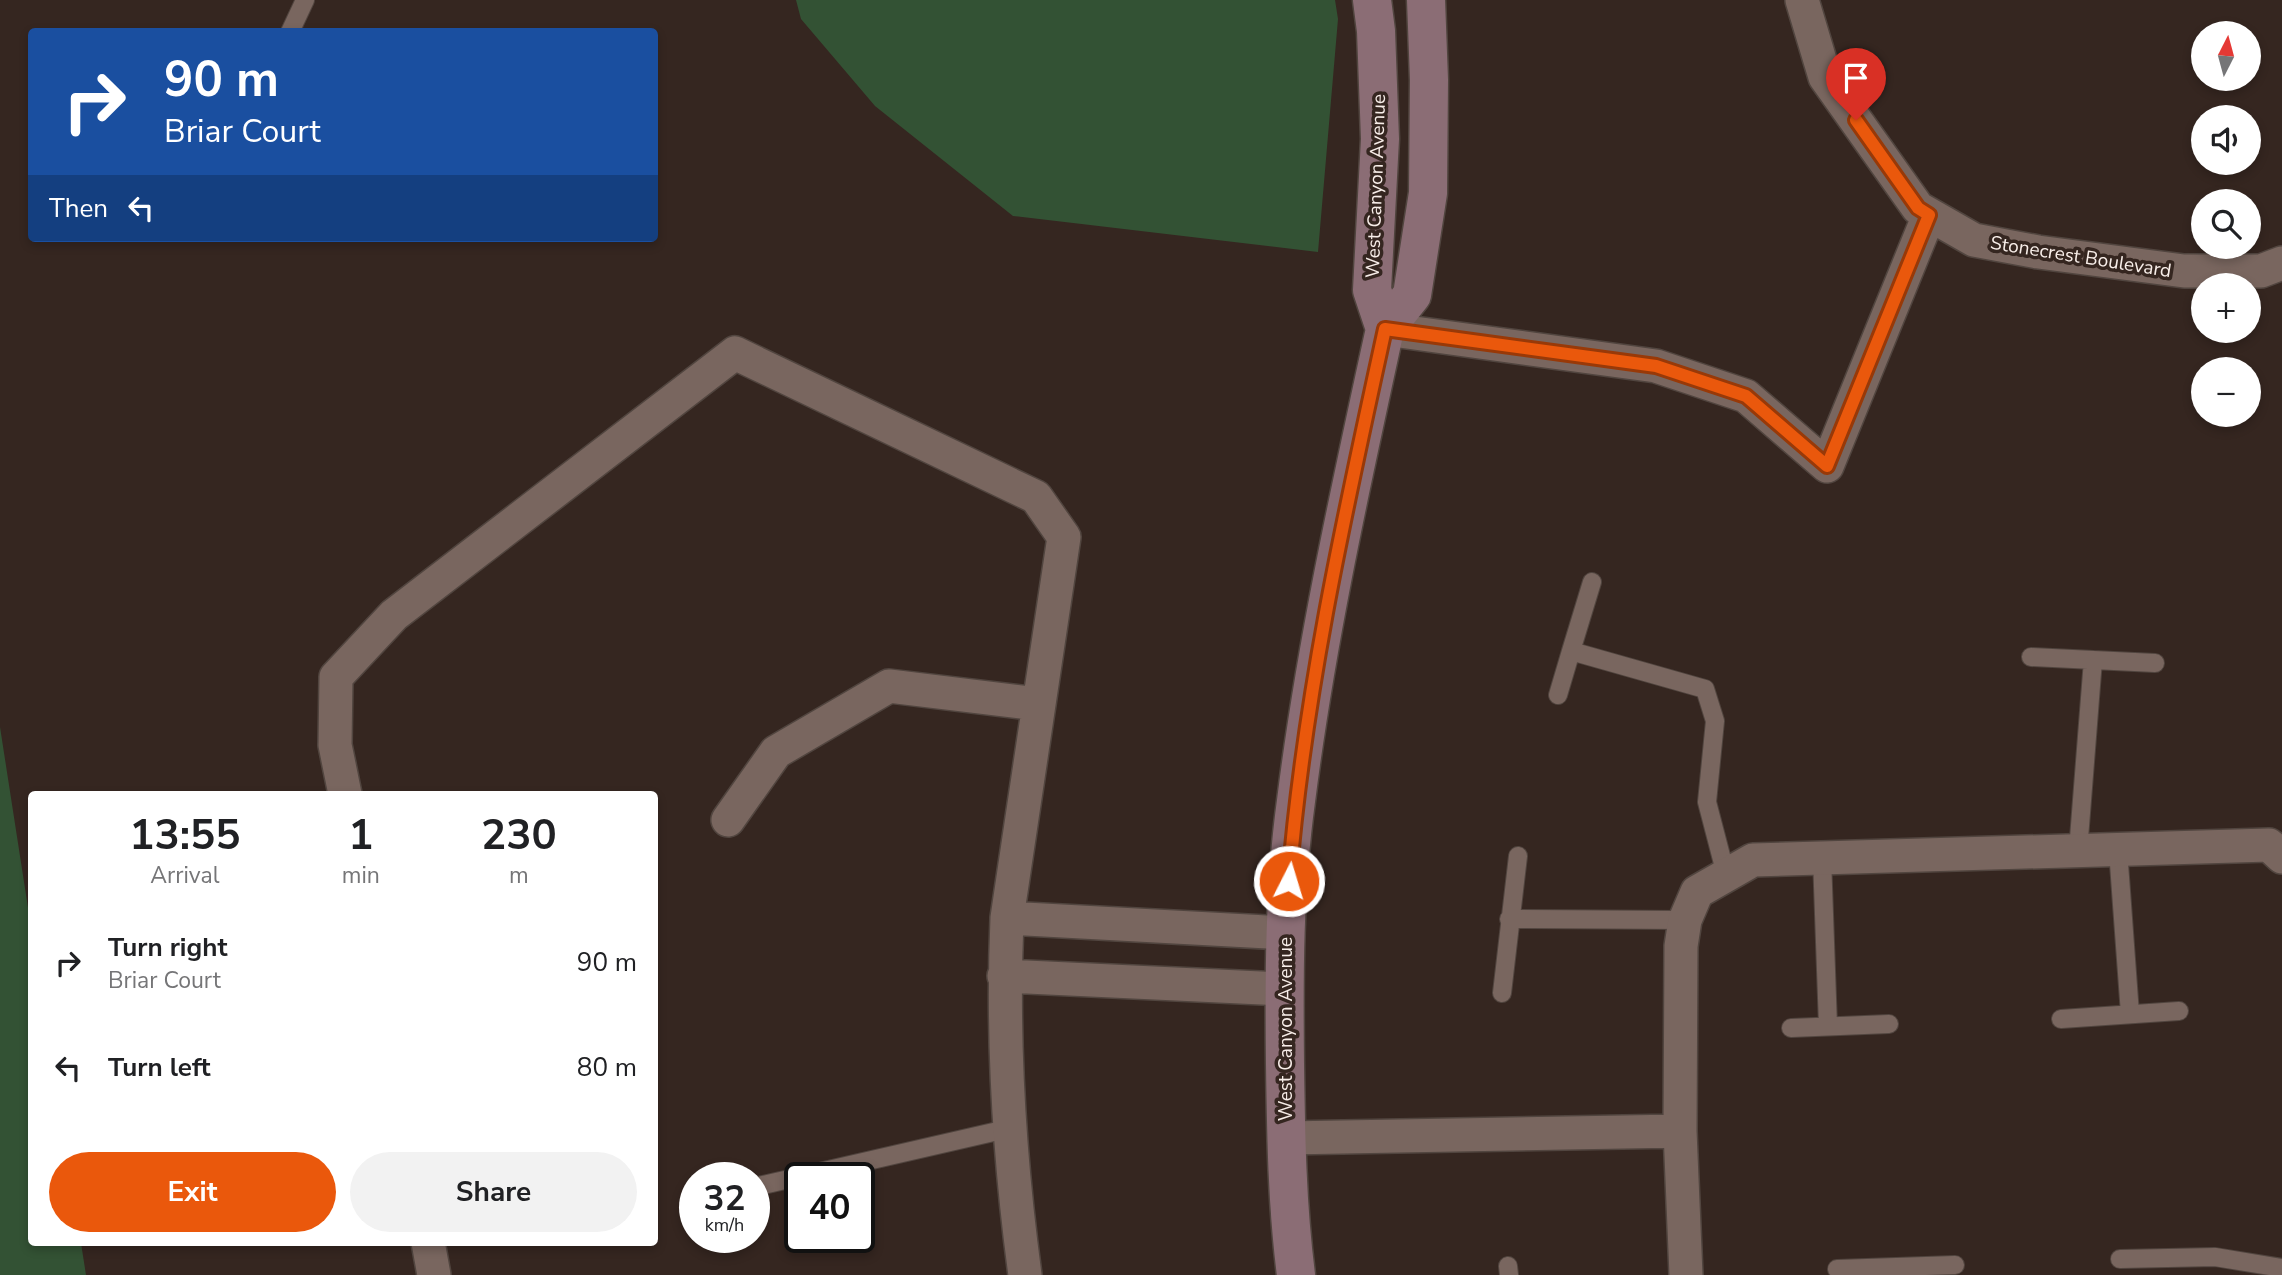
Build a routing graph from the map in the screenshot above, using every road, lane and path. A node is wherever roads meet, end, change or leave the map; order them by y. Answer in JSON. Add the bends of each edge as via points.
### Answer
{"nodes":[{"id":1,"x":305,"y":0,"type":"edge"},
{"id":2,"x":1372,"y":0,"type":"edge"},
{"id":3,"x":1426,"y":0,"type":"edge"},
{"id":4,"x":1802,"y":0,"type":"edge"},
{"id":5,"x":292,"y":28,"type":"edge"},
{"id":6,"x":1929,"y":215,"type":"junction"},
{"id":7,"x":2282,"y":264,"type":"edge"},
{"id":8,"x":1385,"y":329,"type":"junction"},
{"id":9,"x":1592,"y":582,"type":"dead end"},
{"id":10,"x":1571,"y":651,"type":"junction"},
{"id":11,"x":2031,"y":657,"type":"dead end"},
{"id":12,"x":2093,"y":660,"type":"junction"},
{"id":13,"x":2155,"y":663,"type":"dead end"},
{"id":14,"x":1558,"y":695,"type":"dead end"},
{"id":15,"x":1038,"y":704,"type":"junction"},
{"id":16,"x":344,"y":791,"type":"edge"},
{"id":17,"x":728,"y":820,"type":"dead end"},
{"id":18,"x":2118,"y":850,"type":"junction"},
{"id":19,"x":2078,"y":851,"type":"junction"},
{"id":20,"x":1518,"y":856,"type":"dead end"},
{"id":21,"x":2282,"y":857,"type":"edge"},
{"id":22,"x":1822,"y":858,"type":"junction"},
{"id":23,"x":1727,"y":875,"type":"junction"},
{"id":24,"x":1007,"y":918,"type":"junction"},
{"id":25,"x":1509,"y":919,"type":"junction"},
{"id":26,"x":1685,"y":920,"type":"junction"},
{"id":27,"x":1284,"y":933,"type":"junction"},
{"id":28,"x":1004,"y":976,"type":"junction"},
{"id":29,"x":1284,"y":989,"type":"junction"},
{"id":30,"x":1502,"y":993,"type":"dead end"},
{"id":31,"x":2179,"y":1011,"type":"dead end"},
{"id":32,"x":2130,"y":1014,"type":"junction"},
{"id":33,"x":2061,"y":1019,"type":"dead end"},
{"id":34,"x":1889,"y":1024,"type":"dead end"},
{"id":35,"x":1828,"y":1026,"type":"junction"},
{"id":36,"x":1791,"y":1028,"type":"dead end"},
{"id":37,"x":1011,"y":1128,"type":"junction"},
{"id":38,"x":1680,"y":1131,"type":"junction"},
{"id":39,"x":1286,"y":1138,"type":"junction"},
{"id":40,"x":770,"y":1183,"type":"edge"},
{"id":41,"x":429,"y":1246,"type":"edge"},
{"id":42,"x":2120,"y":1259,"type":"dead end"},
{"id":43,"x":1955,"y":1265,"type":"dead end"},
{"id":44,"x":2282,"y":1268,"type":"edge"},
{"id":45,"x":1837,"y":1269,"type":"dead end"},
{"id":46,"x":1888,"y":1271,"type":"edge"},
{"id":47,"x":433,"y":1275,"type":"edge"},
{"id":48,"x":1025,"y":1275,"type":"edge"},
{"id":49,"x":1297,"y":1275,"type":"edge"},
{"id":50,"x":1686,"y":1275,"type":"edge"}],
"edges":[{"from":1,"to":5,"type":"lane"},
{"from":2,"to":8,"type":"street","name":"West Canyon Avenue","via":[[1380,139],[1372,290]]},
{"from":3,"to":8,"type":"street","name":"West Canyon Avenue","via":[[1428,193],[1412,295]]},
{"from":4,"to":6,"type":"street","name":"Stonecrest Boulevard","via":[[1825,77],[1918,208]]},
{"from":6,"to":7,"type":"street","name":"Stonecrest Boulevard","via":[[1974,240],[2038,252],[2184,271],[2261,271]]},
{"from":6,"to":8,"type":"street","via":[[1827,466],[1746,396],[1656,366]]},
{"from":8,"to":27,"type":"street","name":"West Canyon Avenue","via":[[1317,651],[1295,803]]},
{"from":9,"to":10,"type":"lane"},
{"from":10,"to":14,"type":"lane"},
{"from":10,"to":23,"type":"lane","via":[[1706,690],[1716,721],[1707,802]]},
{"from":11,"to":12,"type":"lane"},
{"from":12,"to":13,"type":"lane"},
{"from":12,"to":19,"type":"lane"},
{"from":15,"to":16,"type":"street","via":[[1064,537],[1035,497],[734,353],[394,615],[336,677],[335,745]]},
{"from":15,"to":17,"type":"street","via":[[889,686],[776,752]]},
{"from":15,"to":24,"type":"street"},
{"from":18,"to":19,"type":"street"},
{"from":18,"to":21,"type":"street","via":[[2269,845]]},
{"from":18,"to":32,"type":"lane"},
{"from":19,"to":22,"type":"street"},
{"from":20,"to":25,"type":"lane"},
{"from":22,"to":23,"type":"street","via":[[1753,860]]},
{"from":22,"to":35,"type":"lane"},
{"from":23,"to":26,"type":"street","via":[[1698,892]]},
{"from":24,"to":27,"type":"street"},
{"from":24,"to":28,"type":"street"},
{"from":25,"to":26,"type":"lane"},
{"from":25,"to":30,"type":"lane"},
{"from":26,"to":38,"type":"street"},
{"from":27,"to":29,"type":"street","name":"West Canyon Avenue"},
{"from":28,"to":29,"type":"street"},
{"from":28,"to":37,"type":"street"},
{"from":29,"to":39,"type":"street","name":"West Canyon Avenue"},
{"from":31,"to":32,"type":"lane"},
{"from":32,"to":33,"type":"lane"},
{"from":34,"to":35,"type":"lane"},
{"from":35,"to":36,"type":"lane"},
{"from":37,"to":40,"type":"lane"},
{"from":37,"to":48,"type":"street"},
{"from":38,"to":39,"type":"street"},
{"from":38,"to":50,"type":"street"},
{"from":39,"to":49,"type":"street","name":"West Canyon Avenue"},
{"from":41,"to":47,"type":"street"},
{"from":42,"to":44,"type":"lane","via":[[2215,1256]]},
{"from":43,"to":46,"type":"lane"},
{"from":45,"to":46,"type":"lane"}]}
